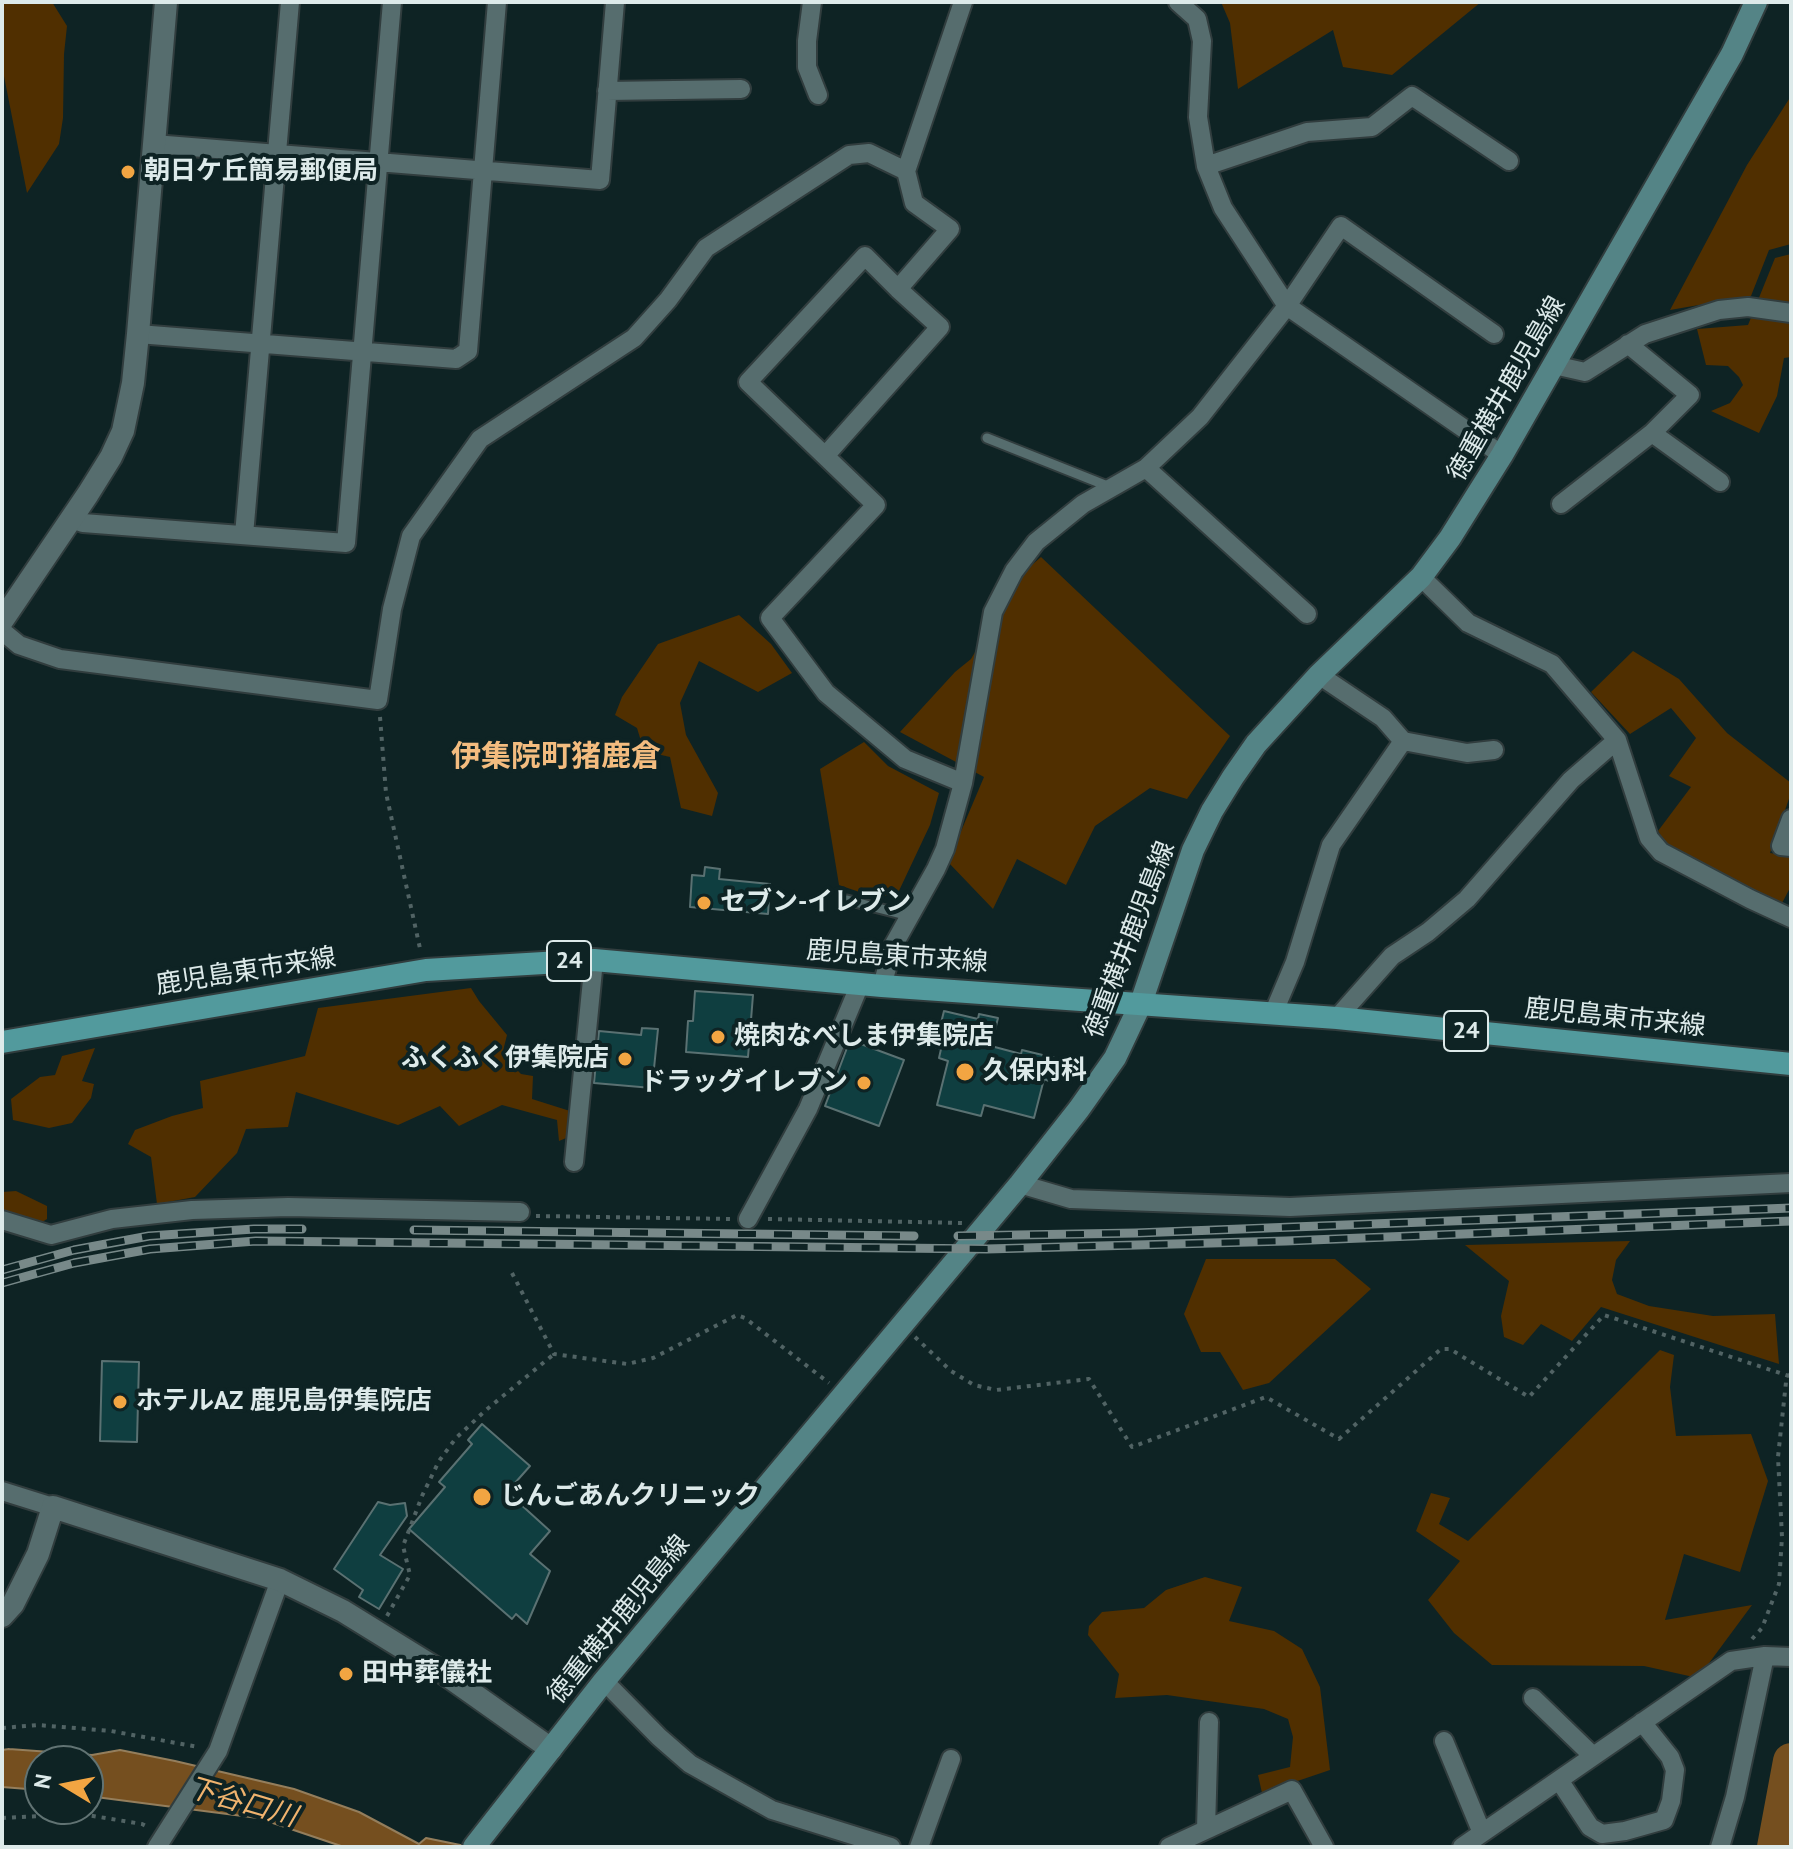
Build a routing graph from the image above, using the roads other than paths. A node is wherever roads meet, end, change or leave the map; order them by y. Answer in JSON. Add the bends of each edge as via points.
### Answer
{"nodes":[{"id":1,"x":166,"y":2,"type":"edge"},
{"id":2,"x":290,"y":2,"type":"edge"},
{"id":3,"x":392,"y":2,"type":"edge"},
{"id":4,"x":497,"y":2,"type":"edge"},
{"id":5,"x":615,"y":2,"type":"edge"},
{"id":6,"x":812,"y":2,"type":"edge"},
{"id":7,"x":963,"y":2,"type":"edge"},
{"id":8,"x":1178,"y":2,"type":"edge"},
{"id":9,"x":1756,"y":2,"type":"edge"},
{"id":10,"x":1199,"y":10,"type":"edge"},
{"id":11,"x":741,"y":89,"type":"dead end"},
{"id":12,"x":607,"y":91,"type":"junction"},
{"id":13,"x":818,"y":95,"type":"dead end"},
{"id":14,"x":154,"y":144,"type":"junction"},
{"id":15,"x":278,"y":154,"type":"junction"},
{"id":16,"x":380,"y":161,"type":"junction"},
{"id":17,"x":1509,"y":161,"type":"dead end"},
{"id":18,"x":1206,"y":166,"type":"junction"},
{"id":19,"x":483,"y":170,"type":"junction"},
{"id":20,"x":906,"y":171,"type":"junction"},
{"id":21,"x":898,"y":289,"type":"junction"},
{"id":22,"x":1287,"y":306,"type":"junction"},
{"id":23,"x":1791,"y":313,"type":"edge"},
{"id":24,"x":138,"y":334,"type":"junction"},
{"id":25,"x":1494,"y":334,"type":"dead end"},
{"id":26,"x":262,"y":344,"type":"junction"},
{"id":27,"x":1628,"y":344,"type":"junction"},
{"id":28,"x":363,"y":352,"type":"junction"},
{"id":29,"x":1554,"y":365,"type":"junction"},
{"id":30,"x":1652,"y":433,"type":"junction"},
{"id":31,"x":987,"y":438,"type":"dead end"},
{"id":32,"x":1502,"y":455,"type":"junction"},
{"id":33,"x":825,"y":456,"type":"junction"},
{"id":34,"x":1146,"y":468,"type":"junction"},
{"id":35,"x":1720,"y":482,"type":"dead end"},
{"id":36,"x":1110,"y":487,"type":"junction"},
{"id":37,"x":1561,"y":504,"type":"dead end"},
{"id":38,"x":72,"y":519,"type":"junction"},
{"id":39,"x":244,"y":535,"type":"junction"},
{"id":40,"x":1421,"y":577,"type":"junction"},
{"id":41,"x":1307,"y":614,"type":"dead end"},
{"id":42,"x":2,"y":621,"type":"edge"},
{"id":43,"x":2,"y":631,"type":"edge"},
{"id":44,"x":1319,"y":675,"type":"junction"},
{"id":45,"x":1617,"y":740,"type":"junction"},
{"id":46,"x":1403,"y":741,"type":"junction"},
{"id":47,"x":1494,"y":750,"type":"dead end"},
{"id":48,"x":963,"y":783,"type":"junction"},
{"id":49,"x":1791,"y":819,"type":"edge"},
{"id":50,"x":1791,"y":847,"type":"edge"},
{"id":51,"x":847,"y":900,"type":"dead end"},
{"id":52,"x":909,"y":916,"type":"junction"},
{"id":53,"x":1791,"y":918,"type":"edge"},
{"id":54,"x":594,"y":960,"type":"junction"},
{"id":55,"x":871,"y":985,"type":"junction"},
{"id":56,"x":1141,"y":1003,"type":"junction"},
{"id":57,"x":1273,"y":1014,"type":"junction"},
{"id":58,"x":1337,"y":1018,"type":"junction"},
{"id":59,"x":2,"y":1042,"type":"edge"},
{"id":60,"x":1791,"y":1064,"type":"edge"},
{"id":61,"x":574,"y":1162,"type":"dead end"},
{"id":62,"x":1791,"y":1183,"type":"edge"},
{"id":63,"x":1020,"y":1184,"type":"junction"},
{"id":64,"x":520,"y":1212,"type":"dead end"},
{"id":65,"x":748,"y":1219,"type":"dead end"},
{"id":66,"x":2,"y":1220,"type":"edge"},
{"id":67,"x":2,"y":1491,"type":"edge"},
{"id":68,"x":53,"y":1507,"type":"junction"},
{"id":69,"x":280,"y":1580,"type":"junction"},
{"id":70,"x":2,"y":1616,"type":"edge"},
{"id":71,"x":1765,"y":1656,"type":"junction"},
{"id":72,"x":1791,"y":1657,"type":"edge"},
{"id":73,"x":604,"y":1681,"type":"junction"},
{"id":74,"x":1533,"y":1698,"type":"dead end"},
{"id":75,"x":1209,"y":1722,"type":"dead end"},
{"id":76,"x":1642,"y":1722,"type":"junction"},
{"id":77,"x":1444,"y":1741,"type":"dead end"},
{"id":78,"x":551,"y":1749,"type":"junction"},
{"id":79,"x":1593,"y":1756,"type":"junction"},
{"id":80,"x":951,"y":1759,"type":"dead end"},
{"id":81,"x":1559,"y":1780,"type":"junction"},
{"id":82,"x":1206,"y":1829,"type":"junction"},
{"id":83,"x":1482,"y":1833,"type":"junction"},
{"id":84,"x":165,"y":1835,"type":"edge"},
{"id":85,"x":477,"y":1843,"type":"edge"},
{"id":86,"x":891,"y":1847,"type":"edge"},
{"id":87,"x":919,"y":1847,"type":"edge"},
{"id":88,"x":1169,"y":1847,"type":"edge"},
{"id":89,"x":1324,"y":1847,"type":"edge"},
{"id":90,"x":1462,"y":1847,"type":"edge"},
{"id":91,"x":1720,"y":1847,"type":"edge"}],
"edges":[{"from":1,"to":14,"type":"street"},
{"from":2,"to":15,"type":"street"},
{"from":3,"to":16,"type":"street"},
{"from":4,"to":19,"type":"street"},
{"from":5,"to":12,"type":"street"},
{"from":6,"to":13,"type":"street","via":[[807,67]]},
{"from":7,"to":20,"type":"street"},
{"from":8,"to":10,"type":"street"},
{"from":9,"to":29,"type":"main road","name":"徳重横井鹿児島線","via":[[1732,54]]},
{"from":10,"to":18,"type":"street","via":[[1198,117]]},
{"from":11,"to":12,"type":"street"},
{"from":12,"to":19,"type":"street","via":[[600,180]]},
{"from":14,"to":15,"type":"street"},
{"from":14,"to":24,"type":"street"},
{"from":15,"to":16,"type":"street"},
{"from":15,"to":26,"type":"street"},
{"from":16,"to":19,"type":"street"},
{"from":16,"to":28,"type":"street"},
{"from":17,"to":18,"type":"street","via":[[1412,96],[1372,127],[1307,132]]},
{"from":18,"to":22,"type":"street","via":[[1223,208]]},
{"from":19,"to":28,"type":"street","via":[[468,351],[456,359]]},
{"from":20,"to":21,"type":"street","via":[[914,203],[950,229]]},
{"from":20,"to":43,"type":"street","via":[[869,153],[849,155],[706,248],[634,338],[480,439],[411,536],[392,609],[378,700],[60,659],[19,645]]},
{"from":21,"to":33,"type":"street","via":[[940,327]]},
{"from":21,"to":33,"type":"street","via":[[865,256],[748,382]]},
{"from":22,"to":25,"type":"street","via":[[1341,226]]},
{"from":22,"to":32,"type":"street"},
{"from":22,"to":34,"type":"street","via":[[1200,417]]},
{"from":23,"to":27,"type":"street","via":[[1748,307],[1719,310]]},
{"from":24,"to":26,"type":"street"},
{"from":24,"to":38,"type":"street","via":[[123,431]]},
{"from":26,"to":28,"type":"street"},
{"from":26,"to":39,"type":"street"},
{"from":27,"to":29,"type":"street","via":[[1585,372]]},
{"from":27,"to":30,"type":"street","via":[[1690,395]]},
{"from":28,"to":39,"type":"street","via":[[346,543]]},
{"from":29,"to":32,"type":"main road","name":"徳重横井鹿児島線"},
{"from":30,"to":35,"type":"street"},
{"from":30,"to":37,"type":"street"},
{"from":31,"to":36,"type":"lane"},
{"from":32,"to":40,"type":"main road","name":"徳重横井鹿児島線"},
{"from":33,"to":48,"type":"street","via":[[876,505],[770,618],[826,693],[905,759]]},
{"from":34,"to":36,"type":"street"},
{"from":34,"to":41,"type":"street"},
{"from":36,"to":48,"type":"street","via":[[1036,542],[993,612]]},
{"from":38,"to":39,"type":"street"},
{"from":38,"to":42,"type":"street"},
{"from":40,"to":44,"type":"main road","name":"徳重横井鹿児島線"},
{"from":40,"to":45,"type":"street","via":[[1468,623],[1552,664]]},
{"from":44,"to":46,"type":"street","via":[[1383,718]]},
{"from":44,"to":56,"type":"main road","name":"徳重横井鹿児島線","via":[[1256,744],[1212,811],[1174,902]]},
{"from":45,"to":53,"type":"street","via":[[1649,838],[1661,852]]},
{"from":45,"to":58,"type":"street","via":[[1571,780],[1467,899],[1392,956]]},
{"from":46,"to":47,"type":"street","via":[[1467,753]]},
{"from":46,"to":57,"type":"street","via":[[1331,845]]},
{"from":48,"to":52,"type":"street","via":[[945,849]]},
{"from":49,"to":50,"type":"street","via":[[1781,846]]},
{"from":51,"to":52,"type":"lane"},
{"from":52,"to":55,"type":"street"},
{"from":54,"to":55,"type":"main road","name":"鹿児島東市来線","number":"24"},
{"from":54,"to":59,"type":"main road","name":"鹿児島東市来線","number":"24","via":[[426,970]]},
{"from":54,"to":61,"type":"street"},
{"from":55,"to":56,"type":"main road","name":"鹿児島東市来線","number":"24"},
{"from":55,"to":65,"type":"street"},
{"from":56,"to":57,"type":"main road","name":"鹿児島東市来線","number":"24"},
{"from":56,"to":63,"type":"main road","name":"徳重横井鹿児島線","via":[[1115,1058]]},
{"from":57,"to":58,"type":"main road","name":"鹿児島東市来線","number":"24"},
{"from":58,"to":60,"type":"main road","name":"鹿児島東市来線","number":"24"},
{"from":62,"to":63,"type":"street","via":[[1290,1207],[1071,1199]]},
{"from":63,"to":73,"type":"main road","name":"徳重横井鹿児島線"},
{"from":64,"to":66,"type":"street","via":[[192,1210],[112,1219],[51,1235]]},
{"from":67,"to":68,"type":"street"},
{"from":68,"to":69,"type":"street"},
{"from":68,"to":70,"type":"street","via":[[38,1554]]},
{"from":69,"to":78,"type":"street","via":[[343,1611],[445,1674]]},
{"from":69,"to":84,"type":"street","via":[[216,1754]]},
{"from":71,"to":72,"type":"street"},
{"from":71,"to":76,"type":"street","via":[[1731,1661]]},
{"from":71,"to":91,"type":"street"},
{"from":73,"to":78,"type":"main road","name":"徳重横井鹿児島線"},
{"from":73,"to":86,"type":"street","via":[[690,1764],[772,1810]]},
{"from":74,"to":79,"type":"street"},
{"from":75,"to":82,"type":"street"},
{"from":76,"to":79,"type":"street"},
{"from":76,"to":81,"type":"street","via":[[1675,1770],[1664,1820],[1602,1834],[1590,1827]]},
{"from":77,"to":83,"type":"street"},
{"from":78,"to":85,"type":"main road","name":"徳重横井鹿児島線"},
{"from":79,"to":81,"type":"street"},
{"from":80,"to":87,"type":"street"},
{"from":81,"to":83,"type":"street"},
{"from":82,"to":88,"type":"street"},
{"from":82,"to":89,"type":"street","via":[[1292,1790]]},
{"from":83,"to":90,"type":"street"}]}
